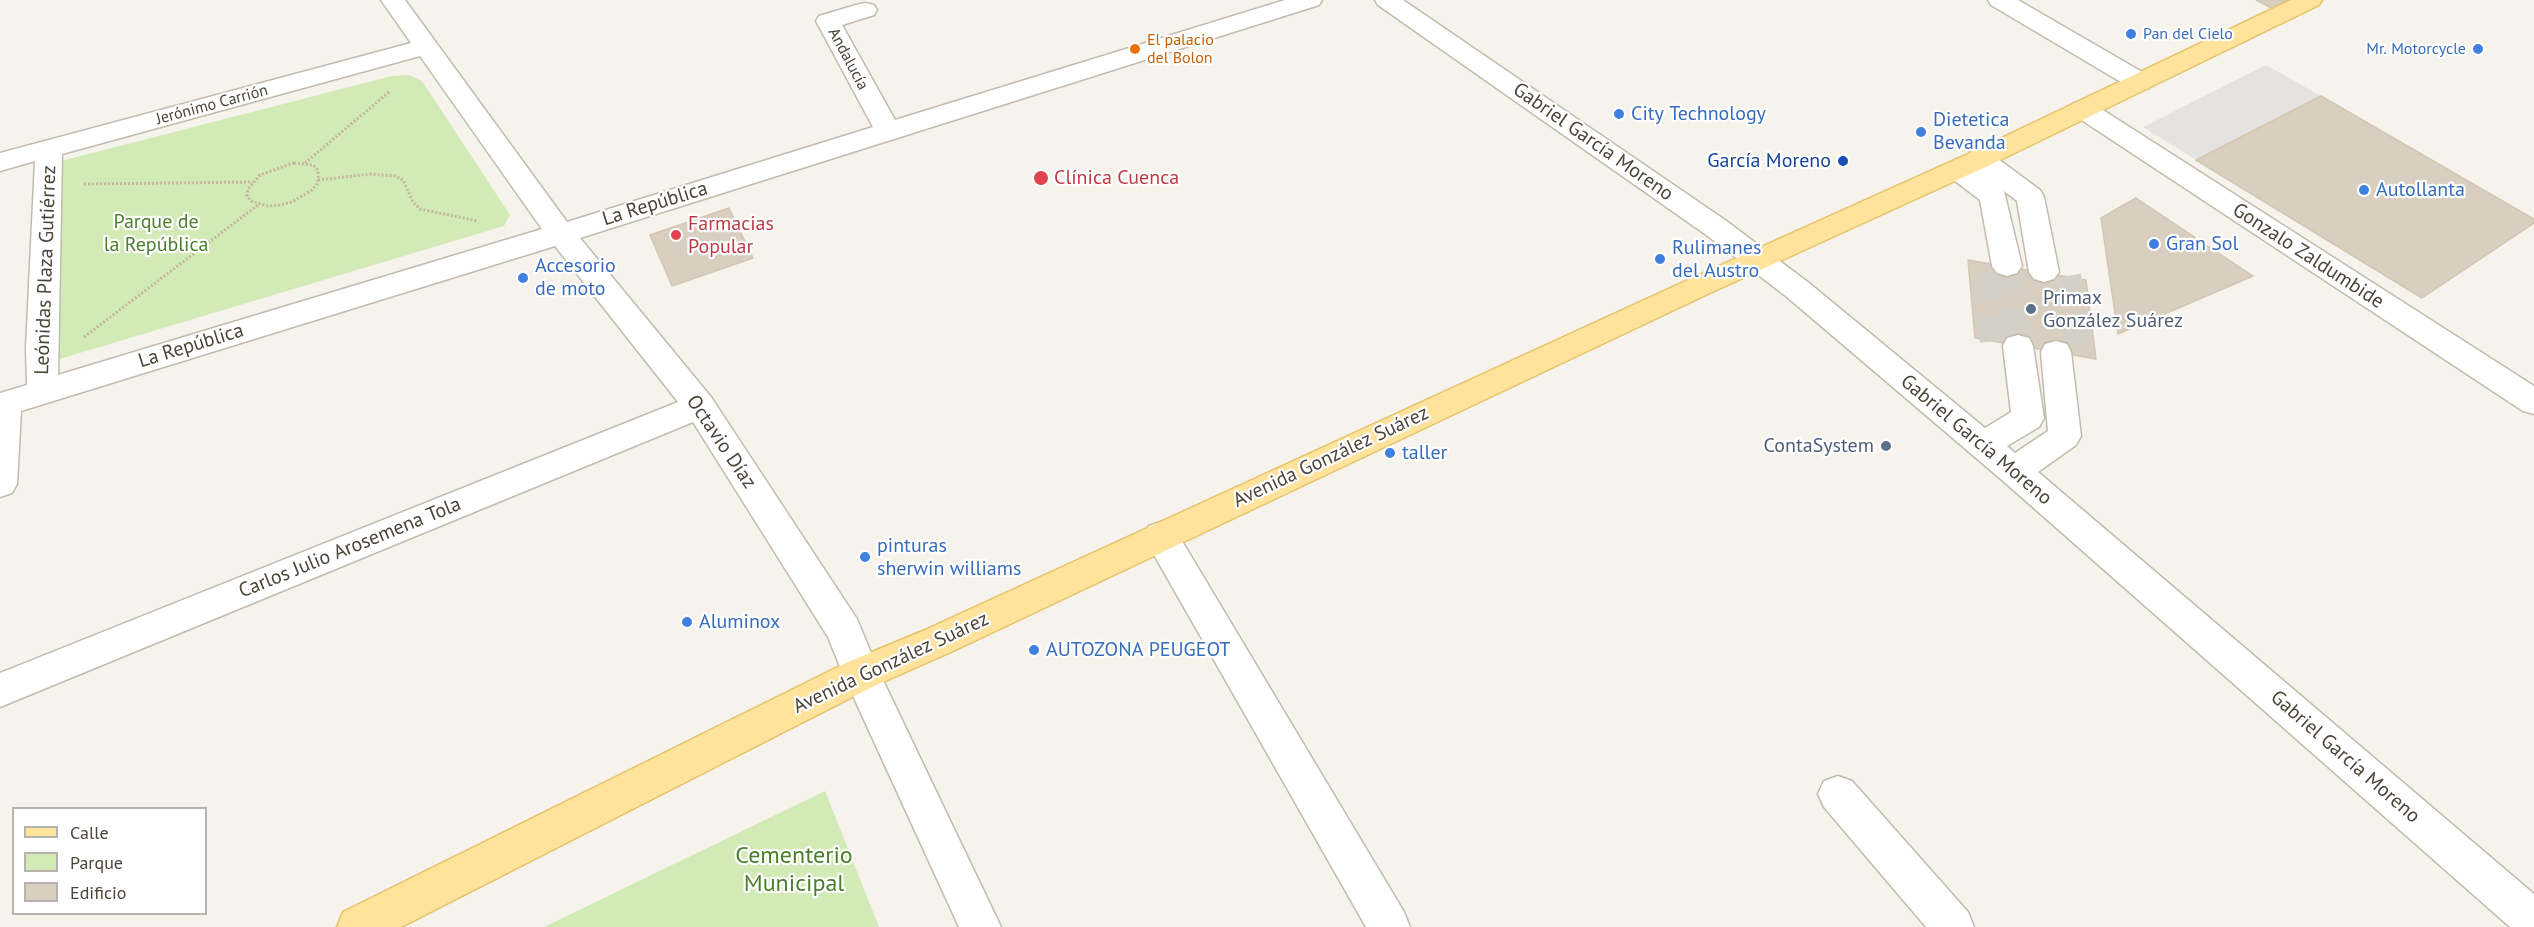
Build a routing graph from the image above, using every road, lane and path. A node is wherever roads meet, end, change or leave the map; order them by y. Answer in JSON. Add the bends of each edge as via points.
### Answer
{"nodes":[{"id":1,"x":393,"y":0,"type":"edge"},
{"id":2,"x":1310,"y":0,"type":"edge"},
{"id":3,"x":1387,"y":0,"type":"edge"},
{"id":4,"x":2000,"y":0,"type":"edge"},
{"id":5,"x":2310,"y":0,"type":"edge"},
{"id":6,"x":865,"y":9,"type":"dead end"},
{"id":7,"x":428,"y":53,"type":"junction"},
{"id":8,"x":2140,"y":82,"type":"junction"},
{"id":9,"x":2082,"y":110,"type":"junction"},
{"id":10,"x":888,"y":131,"type":"junction"},
{"id":11,"x":49,"y":149,"type":"junction"},
{"id":12,"x":0,"y":162,"type":"edge"},
{"id":13,"x":305,"y":163,"type":"junction"},
{"id":14,"x":1968,"y":164,"type":"junction"},
{"id":15,"x":318,"y":180,"type":"junction"},
{"id":16,"x":253,"y":182,"type":"junction"},
{"id":17,"x":48,"y":184,"type":"junction"},
{"id":18,"x":258,"y":205,"type":"junction"},
{"id":19,"x":483,"y":222,"type":"dead end"},
{"id":20,"x":560,"y":234,"type":"junction"},
{"id":21,"x":1998,"y":258,"type":"tunnel mouth"},
{"id":22,"x":1759,"y":260,"type":"junction"},
{"id":23,"x":2050,"y":267,"type":"tunnel mouth"},
{"id":24,"x":2011,"y":349,"type":"tunnel mouth"},
{"id":25,"x":2065,"y":358,"type":"tunnel mouth"},
{"id":26,"x":43,"y":380,"type":"junction"},
{"id":27,"x":2534,"y":402,"type":"edge"},
{"id":28,"x":2,"y":404,"type":"edge"},
{"id":29,"x":700,"y":406,"type":"junction"},
{"id":30,"x":1983,"y":445,"type":"junction"},
{"id":31,"x":2014,"y":471,"type":"junction"},
{"id":32,"x":0,"y":484,"type":"edge"},
{"id":33,"x":1161,"y":536,"type":"junction"},
{"id":34,"x":861,"y":674,"type":"junction"},
{"id":35,"x":0,"y":690,"type":"edge"},
{"id":36,"x":1838,"y":794,"type":"dead end"},
{"id":37,"x":2534,"y":921,"type":"edge"},
{"id":38,"x":358,"y":927,"type":"edge"},
{"id":39,"x":980,"y":927,"type":"edge"},
{"id":40,"x":1389,"y":927,"type":"edge"},
{"id":41,"x":1953,"y":927,"type":"edge"}],
"edges":[{"from":1,"to":7,"type":"street","name":"Octavio Díaz"},
{"from":2,"to":10,"type":"street","name":"La República"},
{"from":3,"to":22,"type":"street","name":"Gabriel García Moreno"},
{"from":4,"to":8,"type":"street"},
{"from":5,"to":8,"type":"main road","name":"Avenida González Suárez"},
{"from":6,"to":10,"type":"street","name":"Andalucía","via":[[828,21]]},
{"from":7,"to":11,"type":"street","name":"Jerónimo Carrión"},
{"from":7,"to":13,"type":"path"},
{"from":7,"to":20,"type":"street","name":"Octavio Díaz"},
{"from":8,"to":9,"type":"main road","name":"Avenida González Suárez"},
{"from":9,"to":14,"type":"main road","name":"Avenida González Suárez"},
{"from":9,"to":27,"type":"street","name":"Gonzalo Zaldumbide"},
{"from":10,"to":20,"type":"street","name":"La República"},
{"from":11,"to":12,"type":"street","name":"Jerónimo Carrión"},
{"from":11,"to":17,"type":"street","name":"Leónidas Plaza Gutiérrez"},
{"from":13,"to":15,"type":"path","via":[[318,170]]},
{"from":13,"to":16,"type":"path","via":[[283,165]]},
{"from":14,"to":21,"type":"street","via":[[1994,196]]},
{"from":14,"to":22,"type":"main road","name":"Avenida González Suárez"},
{"from":14,"to":23,"type":"street","via":[[2030,197]]},
{"from":15,"to":18,"type":"path","via":[[312,190],[292,202]]},
{"from":15,"to":19,"type":"path","via":[[371,174],[395,176],[403,180],[420,209]]},
{"from":16,"to":17,"type":"path"},
{"from":16,"to":18,"type":"path","via":[[247,196]]},
{"from":17,"to":26,"type":"street","name":"Leónidas Plaza Gutiérrez"},
{"from":18,"to":26,"type":"path"},
{"from":20,"to":26,"type":"street","name":"La República"},
{"from":20,"to":29,"type":"street","name":"Octavio Díaz"},
{"from":22,"to":30,"type":"street","name":"Gabriel García Moreno"},
{"from":22,"to":33,"type":"main road","name":"Avenida González Suárez"},
{"from":24,"to":30,"type":"street","via":[[2028,418]]},
{"from":25,"to":31,"type":"street","via":[[2065,436]]},
{"from":26,"to":28,"type":"street","name":"La República"},
{"from":28,"to":32,"type":"street"},
{"from":29,"to":34,"type":"street","name":"Octavio Díaz","via":[[844,630]]},
{"from":29,"to":35,"type":"street","name":"Carlos Julio Arosemena Tola"},
{"from":30,"to":31,"type":"street","name":"Gabriel García Moreno"},
{"from":31,"to":37,"type":"street","name":"Gabriel García Moreno"},
{"from":33,"to":34,"type":"main road","name":"Avenida González Suárez"},
{"from":33,"to":40,"type":"street"},
{"from":34,"to":38,"type":"main road","name":"Avenida González Suárez"},
{"from":34,"to":39,"type":"street","name":"Octavio Díaz"},
{"from":36,"to":41,"type":"street"}]}
